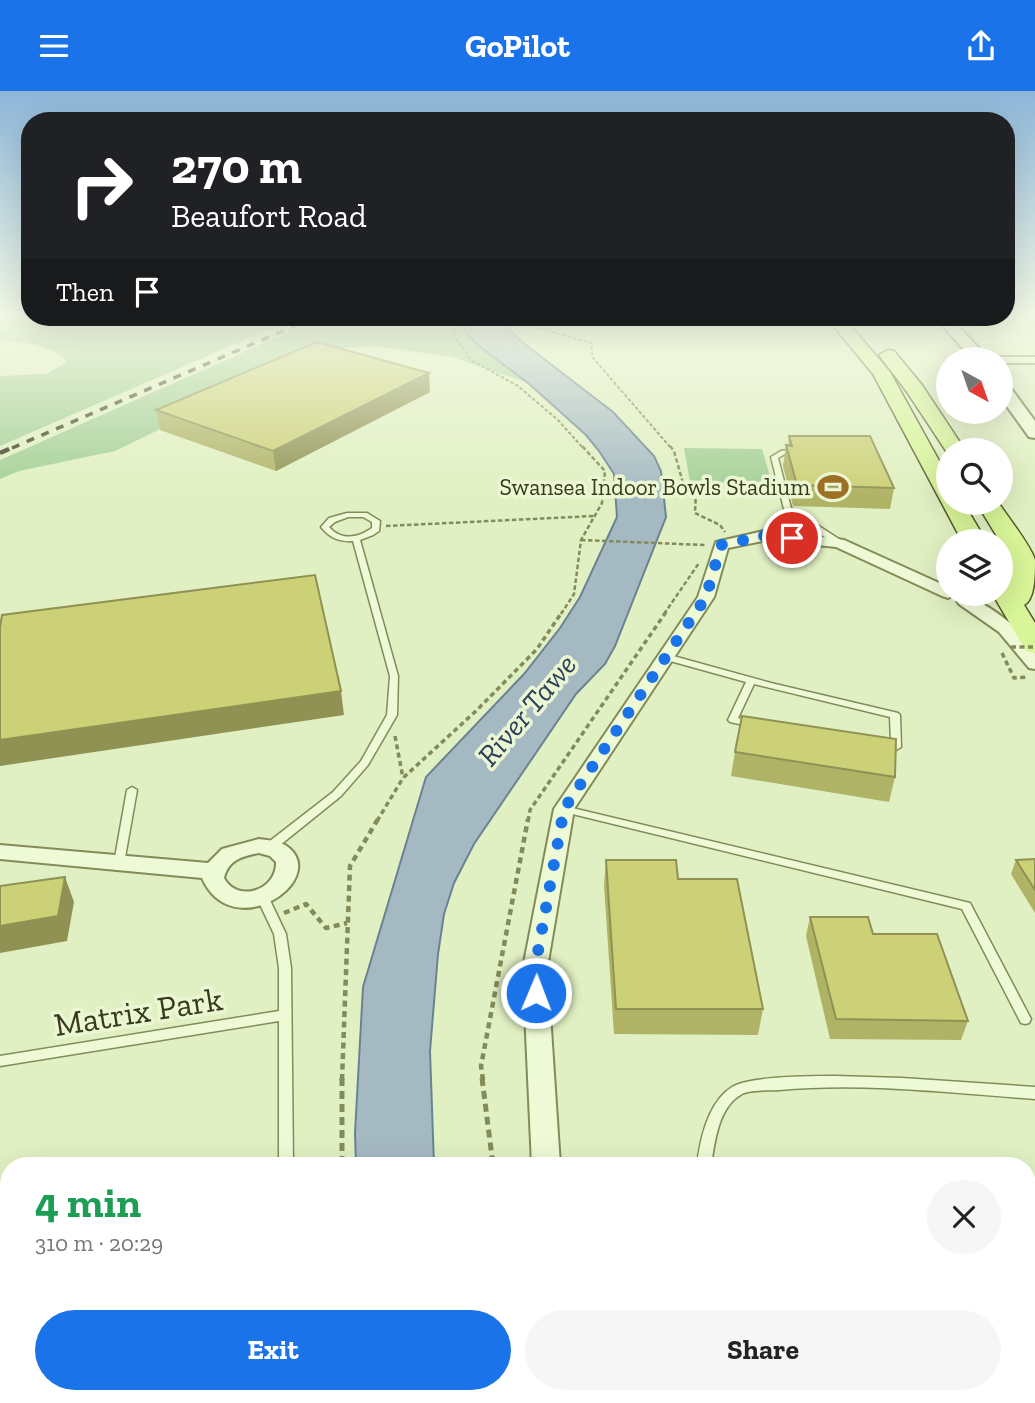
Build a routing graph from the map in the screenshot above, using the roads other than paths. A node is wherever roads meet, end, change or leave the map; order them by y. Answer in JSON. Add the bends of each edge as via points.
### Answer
{"nodes":[{"id":1,"x":883,"y":375,"type":"edge"},
{"id":2,"x":904,"y":375,"type":"edge"},
{"id":3,"x":1013,"y":403,"type":"edge"},
{"id":4,"x":1035,"y":433,"type":"edge"},
{"id":5,"x":947,"y":438,"type":"edge"},
{"id":6,"x":806,"y":450,"type":"edge"},
{"id":7,"x":936,"y":474,"type":"edge"},
{"id":8,"x":995,"y":515,"type":"edge"},
{"id":9,"x":356,"y":539,"type":"junction"},
{"id":10,"x":839,"y":543,"type":"junction"},
{"id":11,"x":1013,"y":570,"type":"edge"},
{"id":12,"x":1035,"y":579,"type":"edge"},
{"id":13,"x":936,"y":587,"type":"edge"},
{"id":14,"x":1013,"y":596,"type":"edge"},
{"id":15,"x":975,"y":606,"type":"edge"},
{"id":16,"x":1010,"y":606,"type":"edge"},
{"id":17,"x":1027,"y":646,"type":"edge"},
{"id":18,"x":666,"y":657,"type":"junction"},
{"id":19,"x":1035,"y":664,"type":"edge"},
{"id":20,"x":751,"y":681,"type":"junction"},
{"id":21,"x":767,"y":726,"type":"edge"},
{"id":22,"x":884,"y":745,"type":"edge"},
{"id":23,"x":132,"y":790,"type":"dead end"},
{"id":24,"x":564,"y":809,"type":"junction"},
{"id":25,"x":270,"y":847,"type":"junction"},
{"id":26,"x":0,"y":852,"type":"edge"},
{"id":27,"x":120,"y":863,"type":"junction"},
{"id":28,"x":214,"y":871,"type":"junction"},
{"id":29,"x":262,"y":896,"type":"junction"},
{"id":30,"x":286,"y":1015,"type":"junction"},
{"id":31,"x":1025,"y":1019,"type":"dead end"},
{"id":32,"x":0,"y":1062,"type":"edge"},
{"id":33,"x":1035,"y":1093,"type":"edge"},
{"id":34,"x":286,"y":1157,"type":"edge"},
{"id":35,"x":547,"y":1157,"type":"edge"},
{"id":36,"x":705,"y":1157,"type":"edge"}],
"edges":[{"from":1,"to":7,"type":"main road"},
{"from":2,"to":5,"type":"main road"},
{"from":3,"to":4,"type":"main road"},
{"from":6,"to":10,"type":"lane","via":[[774,457],[789,509]]},
{"from":8,"to":12,"type":"main road"},
{"from":9,"to":9,"type":"lane","via":[[335,537],[326,527],[336,518],[353,514],[376,521],[371,534]]},
{"from":9,"to":25,"type":"lane","via":[[394,676],[392,715],[365,763],[337,794]]},
{"from":10,"to":13,"type":"street"},
{"from":10,"to":18,"type":"street","via":[[768,535],[721,545],[706,597]]},
{"from":11,"to":14,"type":"main road","via":[[1025,590],[1022,597]]},
{"from":15,"to":19,"type":"street","via":[[1013,634]]},
{"from":16,"to":17,"type":"main road"},
{"from":18,"to":20,"type":"lane"},
{"from":18,"to":24,"type":"street"},
{"from":20,"to":21,"type":"lane","via":[[733,720]]},
{"from":20,"to":22,"type":"lane","via":[[895,715],[896,747]]},
{"from":23,"to":27,"type":"lane"},
{"from":24,"to":31,"type":"lane","via":[[966,906]]},
{"from":24,"to":35,"type":"street","via":[[535,968]]},
{"from":25,"to":28,"type":"street","via":[[236,850]]},
{"from":25,"to":29,"type":"street","via":[[283,855],[288,874],[279,887]]},
{"from":26,"to":27,"type":"street"},
{"from":27,"to":28,"type":"street"},
{"from":28,"to":29,"type":"street","via":[[214,884],[225,895],[242,899]]},
{"from":29,"to":30,"type":"lane","via":[[280,934]]},
{"from":30,"to":32,"type":"lane","name":"Matrix Park"},
{"from":30,"to":34,"type":"lane"},
{"from":33,"to":36,"type":"lane","via":[[831,1082],[739,1089],[728,1098],[709,1133]]}]}
